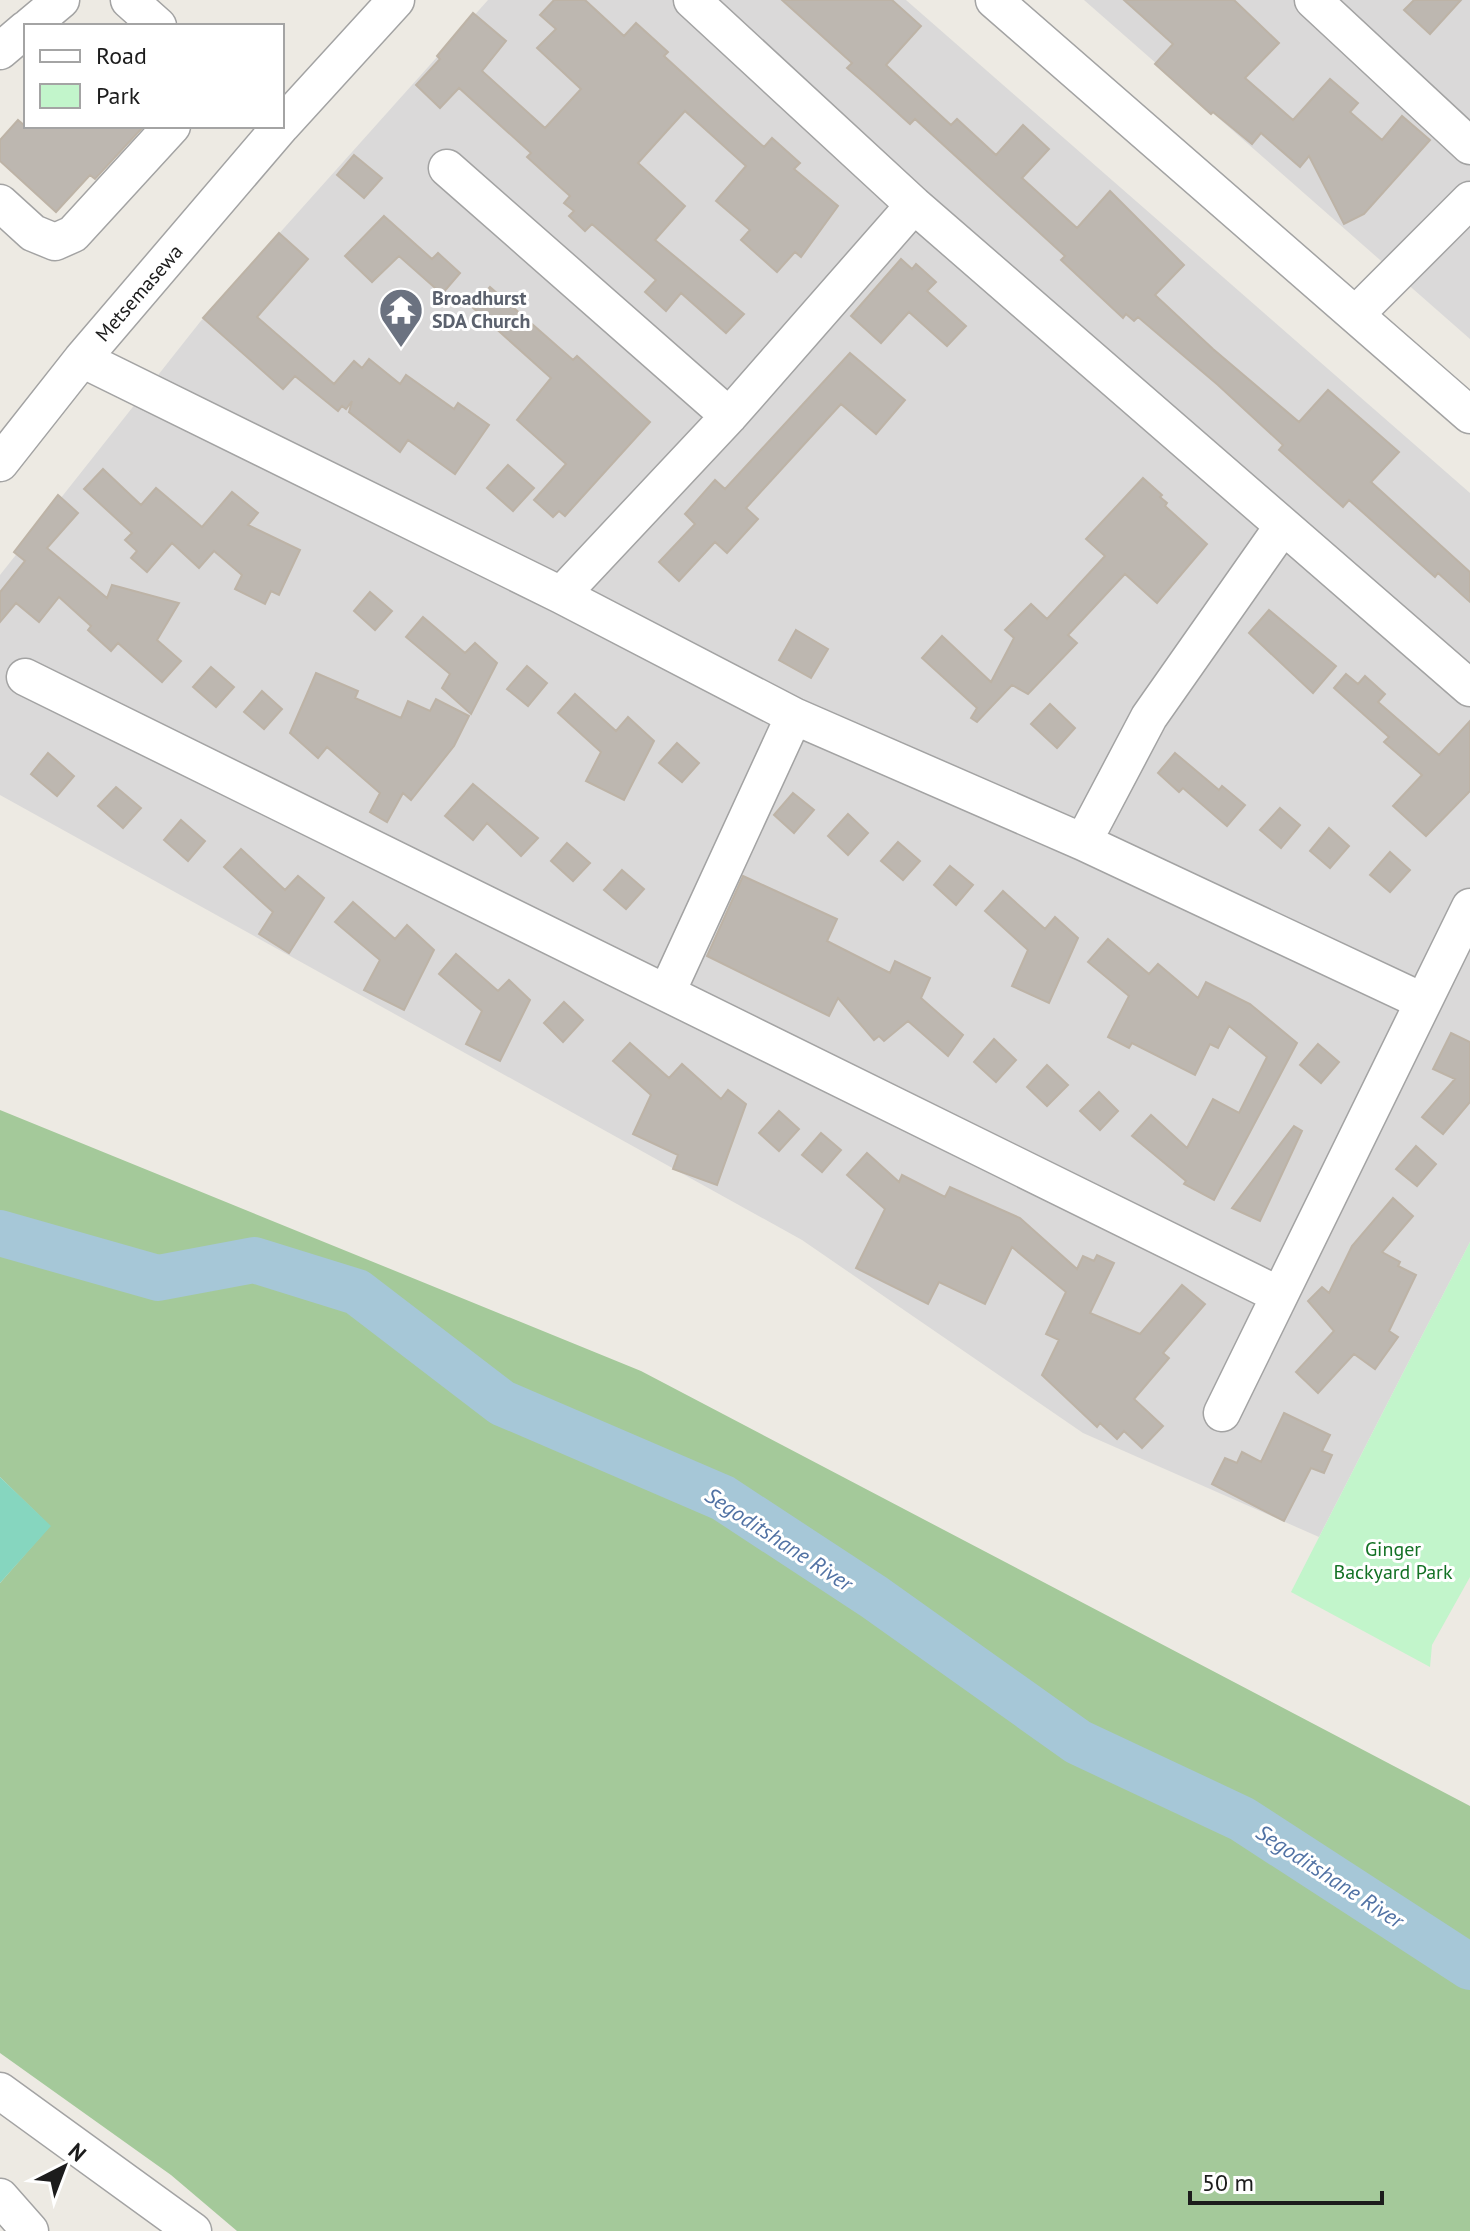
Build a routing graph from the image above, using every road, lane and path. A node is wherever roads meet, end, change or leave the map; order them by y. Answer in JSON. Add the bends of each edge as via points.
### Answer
{"nodes":[{"id":1,"x":61,"y":0,"type":"edge"},
{"id":2,"x":129,"y":0,"type":"edge"},
{"id":3,"x":396,"y":0,"type":"edge"},
{"id":4,"x":692,"y":0,"type":"edge"},
{"id":5,"x":994,"y":0,"type":"edge"},
{"id":6,"x":1313,"y":0,"type":"edge"},
{"id":7,"x":33,"y":24,"type":"edge"},
{"id":8,"x":156,"y":24,"type":"edge"},
{"id":9,"x":24,"y":31,"type":"edge"},
{"id":10,"x":0,"y":51,"type":"edge"},
{"id":11,"x":284,"y":121,"type":"edge"},
{"id":12,"x":170,"y":128,"type":"edge"},
{"id":13,"x":277,"y":128,"type":"edge"},
{"id":14,"x":1470,"y":146,"type":"edge"},
{"id":15,"x":447,"y":168,"type":"dead end"},
{"id":16,"x":1470,"y":200,"type":"edge"},
{"id":17,"x":0,"y":203,"type":"edge"},
{"id":18,"x":914,"y":205,"type":"junction"},
{"id":19,"x":1356,"y":314,"type":"junction"},
{"id":20,"x":82,"y":359,"type":"junction"},
{"id":21,"x":1470,"y":415,"type":"edge"},
{"id":22,"x":729,"y":416,"type":"junction"},
{"id":23,"x":0,"y":463,"type":"edge"},
{"id":24,"x":1283,"y":526,"type":"junction"},
{"id":25,"x":561,"y":595,"type":"junction"},
{"id":26,"x":25,"y":677,"type":"dead end"},
{"id":27,"x":1470,"y":688,"type":"edge"},
{"id":28,"x":794,"y":716,"type":"junction"},
{"id":29,"x":1083,"y":842,"type":"junction"},
{"id":30,"x":1470,"y":907,"type":"edge"},
{"id":31,"x":667,"y":992,"type":"junction"},
{"id":32,"x":1422,"y":1001,"type":"junction"},
{"id":33,"x":1279,"y":1295,"type":"junction"},
{"id":34,"x":1222,"y":1413,"type":"dead end"},
{"id":35,"x":0,"y":2091,"type":"edge"},
{"id":36,"x":0,"y":2197,"type":"edge"},
{"id":37,"x":30,"y":2231,"type":"edge"},
{"id":38,"x":193,"y":2231,"type":"edge"}],
"edges":[{"from":1,"to":7,"type":"street"},
{"from":2,"to":8,"type":"street"},
{"from":3,"to":11,"type":"street","name":"Metsemasewa"},
{"from":4,"to":18,"type":"street"},
{"from":5,"to":19,"type":"street"},
{"from":6,"to":14,"type":"street"},
{"from":9,"to":10,"type":"street"},
{"from":12,"to":17,"type":"street","via":[[73,234],[55,242],[33,233]]},
{"from":13,"to":20,"type":"street","name":"Metsemasewa"},
{"from":15,"to":22,"type":"street"},
{"from":16,"to":19,"type":"street"},
{"from":18,"to":22,"type":"street"},
{"from":18,"to":24,"type":"street"},
{"from":19,"to":21,"type":"street"},
{"from":20,"to":23,"type":"street","name":"Metsemasewa"},
{"from":20,"to":25,"type":"street"},
{"from":22,"to":25,"type":"street"},
{"from":24,"to":27,"type":"street"},
{"from":24,"to":29,"type":"street","via":[[1149,717]]},
{"from":25,"to":28,"type":"street"},
{"from":26,"to":31,"type":"street"},
{"from":28,"to":29,"type":"street"},
{"from":28,"to":31,"type":"street"},
{"from":29,"to":32,"type":"street"},
{"from":30,"to":32,"type":"street"},
{"from":31,"to":33,"type":"street"},
{"from":32,"to":33,"type":"street"},
{"from":33,"to":34,"type":"street"},
{"from":35,"to":38,"type":"street"},
{"from":36,"to":37,"type":"street"}]}
